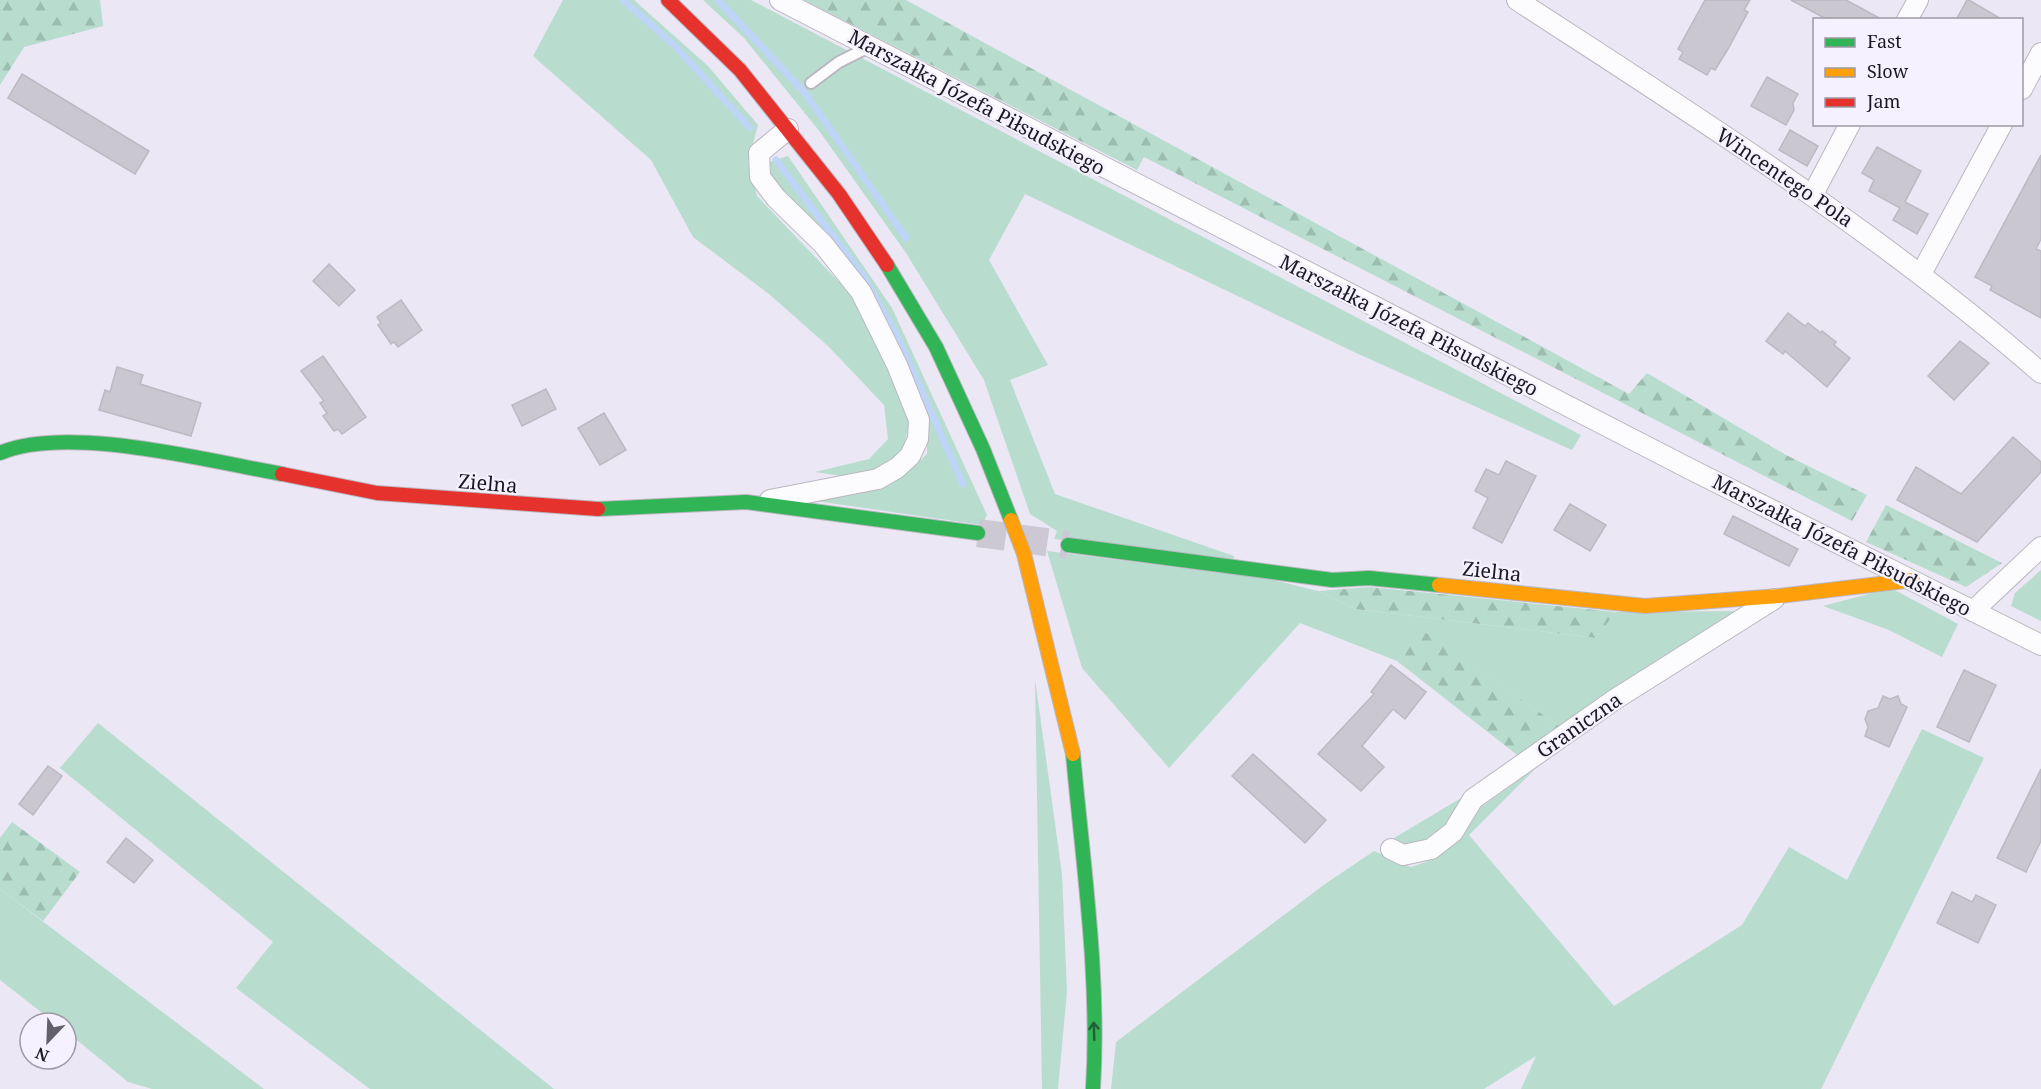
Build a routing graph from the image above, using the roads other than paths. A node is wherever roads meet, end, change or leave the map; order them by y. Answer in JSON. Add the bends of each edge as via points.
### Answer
{"nodes":[{"id":1,"x":668,"y":0,"type":"edge"},
{"id":2,"x":780,"y":0,"type":"edge"},
{"id":3,"x":1517,"y":0,"type":"edge"},
{"id":4,"x":1918,"y":0,"type":"edge"},
{"id":5,"x":1909,"y":18,"type":"edge"},
{"id":6,"x":871,"y":46,"type":"junction"},
{"id":7,"x":2041,"y":53,"type":"edge"},
{"id":8,"x":811,"y":83,"type":"dead end"},
{"id":9,"x":2023,"y":87,"type":"edge"},
{"id":10,"x":1849,"y":126,"type":"edge"},
{"id":11,"x":2001,"y":126,"type":"edge"},
{"id":12,"x":788,"y":129,"type":"junction"},
{"id":13,"x":1813,"y":194,"type":"junction"},
{"id":14,"x":1921,"y":274,"type":"junction"},
{"id":15,"x":2041,"y":373,"type":"edge"},
{"id":16,"x":0,"y":453,"type":"edge"},
{"id":17,"x":762,"y":501,"type":"junction"},
{"id":18,"x":978,"y":533,"type":"tunnel mouth"},
{"id":19,"x":1068,"y":545,"type":"tunnel mouth"},
{"id":20,"x":2041,"y":547,"type":"edge"},
{"id":21,"x":1913,"y":580,"type":"junction"},
{"id":22,"x":1779,"y":596,"type":"junction"},
{"id":23,"x":1973,"y":610,"type":"junction"},
{"id":24,"x":2041,"y":645,"type":"edge"},
{"id":25,"x":1391,"y":849,"type":"dead end"},
{"id":26,"x":1091,"y":941,"type":"junction"},
{"id":27,"x":1080,"y":1044,"type":"dead end"},
{"id":28,"x":1093,"y":1089,"type":"edge"}],
"edges":[{"from":1,"to":12,"type":"street","via":[[740,70]]},
{"from":2,"to":6,"type":"street","name":"Marszałka Józefa Piłsudskiego"},
{"from":3,"to":13,"type":"street","name":"Wincentego Pola"},
{"from":4,"to":5,"type":"street"},
{"from":6,"to":8,"type":"lane","via":[[839,62]]},
{"from":6,"to":21,"type":"street","name":"Marszałka Józefa Piłsudskiego","via":[[1133,184]]},
{"from":7,"to":9,"type":"street"},
{"from":10,"to":13,"type":"street"},
{"from":11,"to":14,"type":"street"},
{"from":12,"to":17,"type":"street","via":[[759,153],[760,177],[823,244],[861,292],[919,420],[918,439],[910,456],[878,479]]},
{"from":12,"to":26,"type":"street","via":[[881,255],[936,348],[983,449],[1024,554],[1072,748]]},
{"from":13,"to":14,"type":"street","name":"Wincentego Pola"},
{"from":14,"to":15,"type":"street","name":"Wincentego Pola"},
{"from":16,"to":17,"type":"street","name":"Zielna","via":[[16,446],[91,441],[301,477],[332,488],[520,506],[615,509]]},
{"from":17,"to":18,"type":"street","name":"Zielna","via":[[786,508]]},
{"from":19,"to":22,"type":"street","name":"Zielna","via":[[1332,580],[1369,578],[1645,606]]},
{"from":20,"to":23,"type":"street"},
{"from":21,"to":22,"type":"street","name":"Zielna"},
{"from":21,"to":23,"type":"street","name":"Marszałka Józefa Piłsudskiego"},
{"from":22,"to":25,"type":"street","name":"Graniczna","via":[[1614,700],[1473,799],[1453,832],[1431,849],[1403,855]]},
{"from":23,"to":24,"type":"street","name":"Marszałka Józefa Piłsudskiego"},
{"from":26,"to":27,"type":"street"},
{"from":28,"to":26,"type":"street","one_way":true}]}
